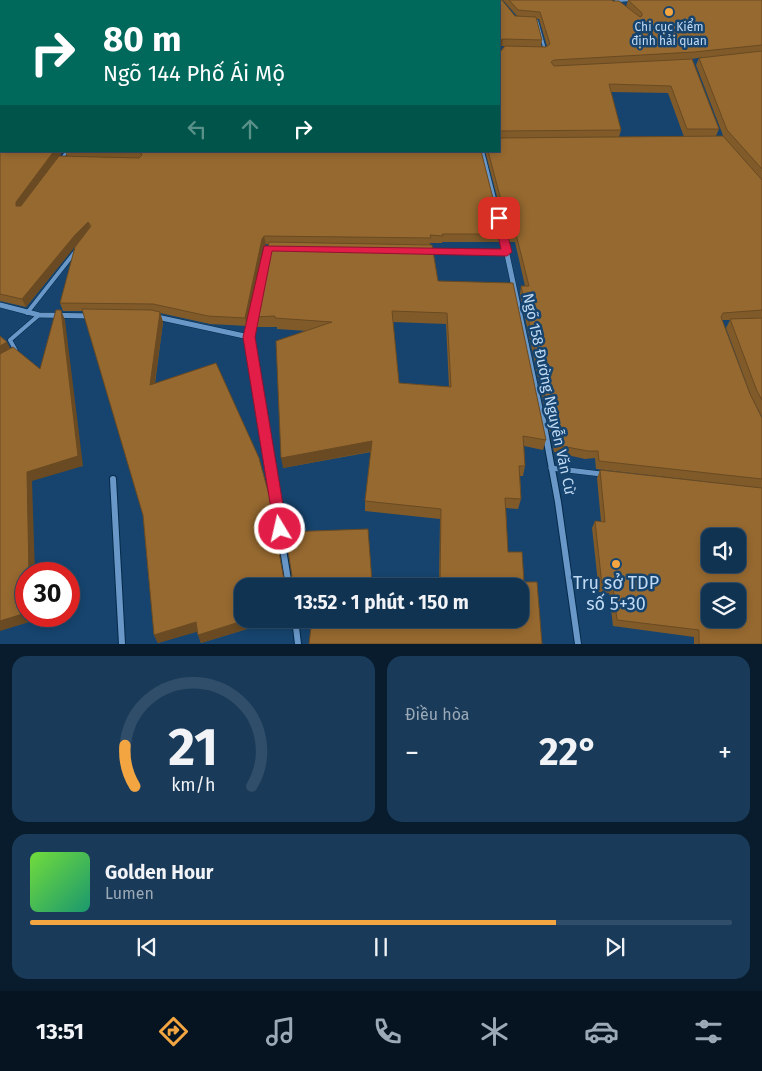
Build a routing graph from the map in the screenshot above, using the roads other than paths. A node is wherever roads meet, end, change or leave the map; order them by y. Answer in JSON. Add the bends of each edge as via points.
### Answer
{"nodes":[{"id":1,"x":628,"y":0,"type":"edge"},
{"id":2,"x":615,"y":1,"type":"edge"},
{"id":3,"x":621,"y":6,"type":"edge"},
{"id":4,"x":530,"y":21,"type":"edge"},
{"id":5,"x":536,"y":50,"type":"edge"},
{"id":6,"x":545,"y":50,"type":"joint"},
{"id":7,"x":66,"y":152,"type":"edge"},
{"id":8,"x":482,"y":152,"type":"edge"},
{"id":9,"x":61,"y":160,"type":"junction"},
{"id":10,"x":70,"y":160,"type":"edge"},
{"id":11,"x":56,"y":166,"type":"edge"},
{"id":12,"x":80,"y":247,"type":"edge"},
{"id":13,"x":277,"y":248,"type":"edge"},
{"id":14,"x":417,"y":251,"type":"edge"},
{"id":15,"x":507,"y":252,"type":"junction"},
{"id":16,"x":0,"y":305,"type":"edge"},
{"id":17,"x":27,"y":313,"type":"junction"},
{"id":18,"x":39,"y":315,"type":"junction"},
{"id":19,"x":97,"y":316,"type":"edge"},
{"id":20,"x":155,"y":316,"type":"edge"},
{"id":21,"x":249,"y":337,"type":"junction"},
{"id":22,"x":17,"y":353,"type":"edge"},
{"id":23,"x":551,"y":468,"type":"junction"},
{"id":24,"x":609,"y":475,"type":"edge"},
{"id":25,"x":113,"y":479,"type":"dead end"},
{"id":26,"x":289,"y":578,"type":"edge"},
{"id":27,"x":296,"y":628,"type":"edge"},
{"id":28,"x":297,"y":643,"type":"edge"},
{"id":29,"x":122,"y":644,"type":"edge"},
{"id":30,"x":578,"y":644,"type":"edge"}],
"edges":[{"from":1,"to":2,"type":"lane"},
{"from":2,"to":3,"type":"lane"},
{"from":4,"to":6,"type":"lane","via":[[537,21]]},
{"from":5,"to":6,"type":"street"},
{"from":7,"to":9,"type":"lane"},
{"from":8,"to":15,"type":"street","name":"Ngõ 158 Đường Nguyễn Văn Cừ"},
{"from":9,"to":10,"type":"lane"},
{"from":9,"to":11,"type":"lane"},
{"from":12,"to":17,"type":"lane"},
{"from":13,"to":21,"type":"street","via":[[267,248]]},
{"from":14,"to":15,"type":"street"},
{"from":15,"to":23,"type":"street","name":"Ngõ 158 Đường Nguyễn Văn Cừ"},
{"from":16,"to":17,"type":"street"},
{"from":17,"to":18,"type":"street"},
{"from":18,"to":19,"type":"street"},
{"from":18,"to":22,"type":"lane","via":[[10,340]]},
{"from":20,"to":21,"type":"street"},
{"from":21,"to":26,"type":"street"},
{"from":23,"to":24,"type":"lane"},
{"from":23,"to":30,"type":"street","name":"Ngõ 158 Đường Nguyễn Văn Cừ"},
{"from":25,"to":29,"type":"street"},
{"from":27,"to":28,"type":"street"}]}
